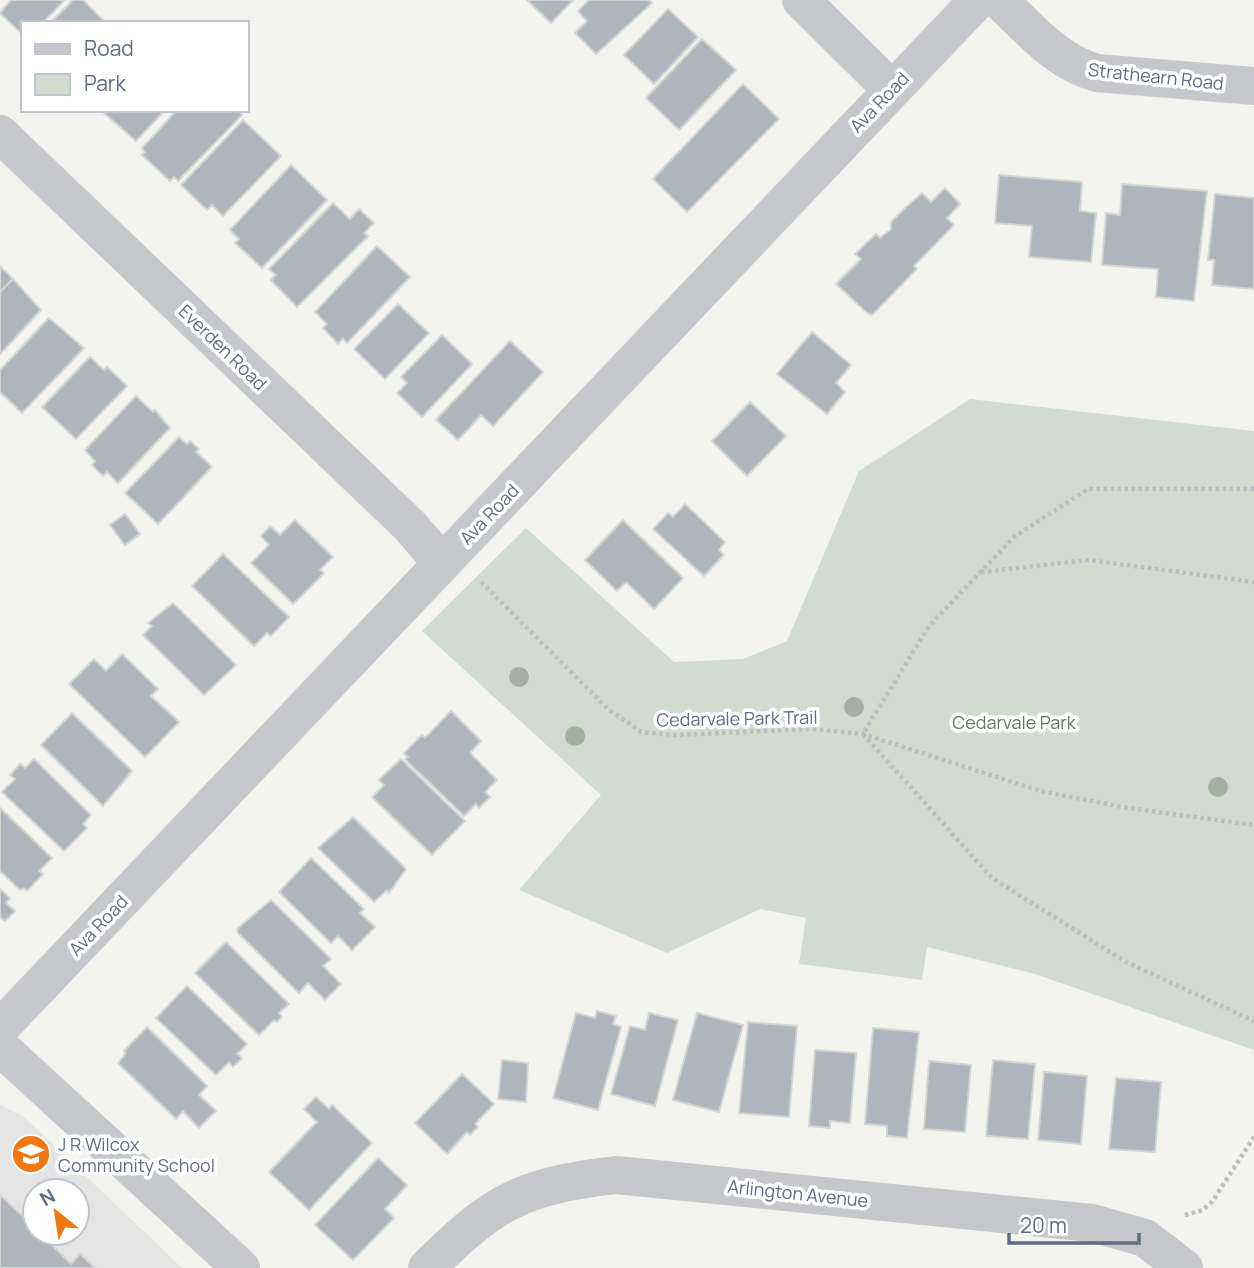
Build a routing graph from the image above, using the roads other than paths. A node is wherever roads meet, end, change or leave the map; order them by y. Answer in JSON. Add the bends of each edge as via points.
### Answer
{"nodes":[{"id":1,"x":801,"y":0,"type":"edge"},
{"id":2,"x":978,"y":0,"type":"edge"},
{"id":3,"x":999,"y":0,"type":"edge"},
{"id":4,"x":1254,"y":86,"type":"edge"},
{"id":5,"x":891,"y":89,"type":"junction"},
{"id":6,"x":0,"y":134,"type":"edge"},
{"id":7,"x":442,"y":563,"type":"junction"},
{"id":8,"x":0,"y":1028,"type":"edge"},
{"id":9,"x":0,"y":1047,"type":"edge"},
{"id":10,"x":241,"y":1268,"type":"edge"},
{"id":11,"x":427,"y":1268,"type":"edge"},
{"id":12,"x":1184,"y":1268,"type":"edge"}],
"edges":[{"from":1,"to":5,"type":"street"},
{"from":2,"to":5,"type":"street","name":"Ava Road"},
{"from":3,"to":4,"type":"street","name":"Strathearn Road","via":[[1073,66],[1097,73]]},
{"from":5,"to":7,"type":"street","name":"Ava Road"},
{"from":6,"to":7,"type":"street","name":"Everden Road","via":[[409,525]]},
{"from":7,"to":8,"type":"street","name":"Ava Road"},
{"from":9,"to":10,"type":"street"},
{"from":11,"to":12,"type":"street","name":"Arlington Avenue","via":[[492,1210],[521,1194],[550,1184],[616,1175],[1092,1223],[1145,1238]]}]}
